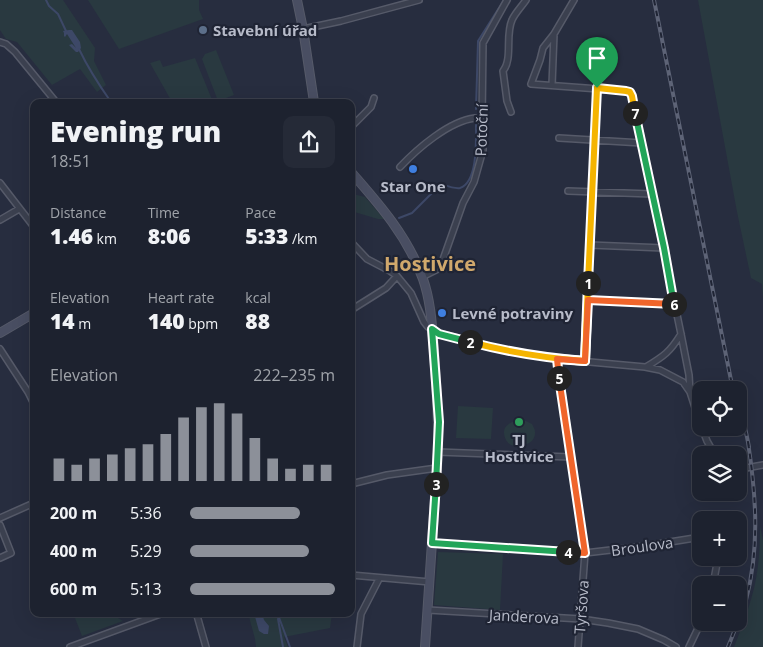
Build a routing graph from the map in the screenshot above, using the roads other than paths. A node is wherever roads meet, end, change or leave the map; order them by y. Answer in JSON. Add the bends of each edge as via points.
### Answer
{"nodes":[{"id":1,"x":297,"y":0,"type":"edge"},
{"id":2,"x":419,"y":0,"type":"edge"},
{"id":3,"x":506,"y":0,"type":"edge"},
{"id":4,"x":526,"y":0,"type":"edge"},
{"id":5,"x":574,"y":0,"type":"edge"},
{"id":6,"x":303,"y":29,"type":"junction"},
{"id":7,"x":554,"y":34,"type":"junction"},
{"id":8,"x":0,"y":42,"type":"edge"},
{"id":9,"x":552,"y":85,"type":"junction"},
{"id":10,"x":597,"y":88,"type":"junction"},
{"id":11,"x":374,"y":98,"type":"dead end"},
{"id":12,"x":54,"y":99,"type":"edge"},
{"id":13,"x":314,"y":99,"type":"edge"},
{"id":14,"x":512,"y":112,"type":"dead end"},
{"id":15,"x":475,"y":118,"type":"dead end"},
{"id":16,"x":355,"y":122,"type":"edge"},
{"id":17,"x":559,"y":138,"type":"dead end"},
{"id":18,"x":594,"y":141,"type":"junction"},
{"id":19,"x":642,"y":143,"type":"junction"},
{"id":20,"x":400,"y":167,"type":"dead end"},
{"id":21,"x":355,"y":177,"type":"edge"},
{"id":22,"x":0,"y":183,"type":"edge"},
{"id":23,"x":360,"y":183,"type":"junction"},
{"id":24,"x":355,"y":185,"type":"edge"},
{"id":25,"x":568,"y":191,"type":"dead end"},
{"id":26,"x":592,"y":192,"type":"junction"},
{"id":27,"x":652,"y":194,"type":"junction"},
{"id":28,"x":19,"y":209,"type":"junction"},
{"id":29,"x":0,"y":220,"type":"edge"},
{"id":30,"x":30,"y":222,"type":"edge"},
{"id":31,"x":590,"y":245,"type":"junction"},
{"id":32,"x":355,"y":246,"type":"edge"},
{"id":33,"x":664,"y":248,"type":"junction"},
{"id":34,"x":397,"y":276,"type":"junction"},
{"id":35,"x":422,"y":277,"type":"junction"},
{"id":36,"x":588,"y":300,"type":"junction"},
{"id":37,"x":675,"y":304,"type":"junction"},
{"id":38,"x":355,"y":307,"type":"edge"},
{"id":39,"x":30,"y":315,"type":"edge"},
{"id":40,"x":432,"y":329,"type":"junction"},
{"id":41,"x":0,"y":333,"type":"edge"},
{"id":42,"x":681,"y":334,"type":"junction"},
{"id":43,"x":0,"y":349,"type":"edge"},
{"id":44,"x":557,"y":359,"type":"junction"},
{"id":45,"x":585,"y":361,"type":"junction"},
{"id":46,"x":645,"y":367,"type":"junction"},
{"id":47,"x":690,"y":392,"type":"junction"},
{"id":48,"x":30,"y":396,"type":"edge"},
{"id":49,"x":692,"y":398,"type":"edge"},
{"id":50,"x":438,"y":452,"type":"junction"},
{"id":51,"x":571,"y":457,"type":"junction"},
{"id":52,"x":763,"y":465,"type":"edge"},
{"id":53,"x":437,"y":468,"type":"junction"},
{"id":54,"x":747,"y":468,"type":"edge"},
{"id":55,"x":355,"y":483,"type":"edge"},
{"id":56,"x":30,"y":505,"type":"edge"},
{"id":57,"x":0,"y":518,"type":"edge"},
{"id":58,"x":0,"y":525,"type":"edge"},
{"id":59,"x":692,"y":538,"type":"edge"},
{"id":60,"x":432,"y":543,"type":"junction"},
{"id":61,"x":585,"y":553,"type":"junction"},
{"id":62,"x":0,"y":558,"type":"edge"},
{"id":63,"x":355,"y":575,"type":"edge"},
{"id":64,"x":379,"y":578,"type":"junction"},
{"id":65,"x":430,"y":582,"type":"junction"},
{"id":66,"x":428,"y":610,"type":"junction"},
{"id":67,"x":152,"y":617,"type":"edge"},
{"id":68,"x":197,"y":617,"type":"edge"},
{"id":69,"x":581,"y":619,"type":"junction"},
{"id":70,"x":697,"y":631,"type":"edge"},
{"id":71,"x":70,"y":647,"type":"edge"},
{"id":72,"x":206,"y":647,"type":"edge"},
{"id":73,"x":357,"y":647,"type":"edge"},
{"id":74,"x":425,"y":647,"type":"edge"},
{"id":75,"x":578,"y":647,"type":"edge"},
{"id":76,"x":676,"y":647,"type":"edge"},
{"id":77,"x":689,"y":647,"type":"edge"}],
"edges":[{"from":1,"to":6,"type":"main road"},
{"from":2,"to":6,"type":"street"},
{"from":3,"to":35,"type":"street","name":"Potoční","via":[[483,43],[483,150],[474,182],[463,203],[440,268]]},
{"from":4,"to":14,"type":"street","via":[[512,20],[504,71],[507,101]]},
{"from":5,"to":7,"type":"street"},
{"from":6,"to":13,"type":"main road"},
{"from":7,"to":9,"type":"street"},
{"from":7,"to":9,"type":"street","via":[[543,48],[532,82]]},
{"from":8,"to":12,"type":"street","via":[[15,52]]},
{"from":9,"to":10,"type":"street"},
{"from":10,"to":18,"type":"street"},
{"from":10,"to":19,"type":"street","via":[[630,92]]},
{"from":11,"to":16,"type":"street","via":[[371,107]]},
{"from":15,"to":20,"type":"street","via":[[464,119],[442,132]]},
{"from":17,"to":18,"type":"street"},
{"from":18,"to":19,"type":"street"},
{"from":18,"to":26,"type":"street"},
{"from":19,"to":27,"type":"street"},
{"from":21,"to":23,"type":"main road"},
{"from":22,"to":28,"type":"street"},
{"from":23,"to":24,"type":"main road"},
{"from":23,"to":35,"type":"main road","via":[[399,232]]},
{"from":25,"to":26,"type":"street"},
{"from":26,"to":27,"type":"street"},
{"from":26,"to":31,"type":"street"},
{"from":27,"to":33,"type":"street"},
{"from":28,"to":29,"type":"street"},
{"from":28,"to":30,"type":"street"},
{"from":31,"to":33,"type":"street"},
{"from":31,"to":36,"type":"street"},
{"from":32,"to":34,"type":"street","via":[[367,259]]},
{"from":33,"to":37,"type":"street"},
{"from":34,"to":38,"type":"street","via":[[386,288]]},
{"from":34,"to":40,"type":"street"},
{"from":35,"to":40,"type":"main road","via":[[429,300]]},
{"from":36,"to":37,"type":"street"},
{"from":36,"to":45,"type":"street"},
{"from":37,"to":42,"type":"street"},
{"from":39,"to":41,"type":"main road"},
{"from":40,"to":44,"type":"street","via":[[439,334],[496,348]]},
{"from":40,"to":50,"type":"main road"},
{"from":42,"to":46,"type":"street","via":[[668,352]]},
{"from":42,"to":47,"type":"street"},
{"from":43,"to":48,"type":"street"},
{"from":44,"to":45,"type":"street"},
{"from":44,"to":51,"type":"street","name":"Tyršova"},
{"from":45,"to":46,"type":"street"},
{"from":46,"to":47,"type":"street","via":[[660,370],[683,382]]},
{"from":47,"to":49,"type":"street"},
{"from":50,"to":51,"type":"street"},
{"from":50,"to":53,"type":"main road"},
{"from":51,"to":61,"type":"street","name":"Tyršova"},
{"from":52,"to":54,"type":"street"},
{"from":53,"to":55,"type":"street"},
{"from":53,"to":60,"type":"main road"},
{"from":56,"to":57,"type":"street"},
{"from":58,"to":62,"type":"street","via":[[11,553]]},
{"from":59,"to":61,"type":"street","name":"Broulova"},
{"from":60,"to":61,"type":"street","name":"Broulova"},
{"from":60,"to":65,"type":"main road"},
{"from":61,"to":69,"type":"street","name":"Tyršova"},
{"from":63,"to":64,"type":"street"},
{"from":64,"to":65,"type":"street"},
{"from":64,"to":73,"type":"street","via":[[361,614]]},
{"from":65,"to":66,"type":"main road"},
{"from":66,"to":69,"type":"street","name":"Janderova"},
{"from":66,"to":74,"type":"main road"},
{"from":67,"to":71,"type":"street"},
{"from":68,"to":72,"type":"street"},
{"from":69,"to":75,"type":"street","name":"Tyršova"},
{"from":69,"to":76,"type":"street","name":"Janderova","via":[[638,629]]},
{"from":70,"to":77,"type":"street"}]}
